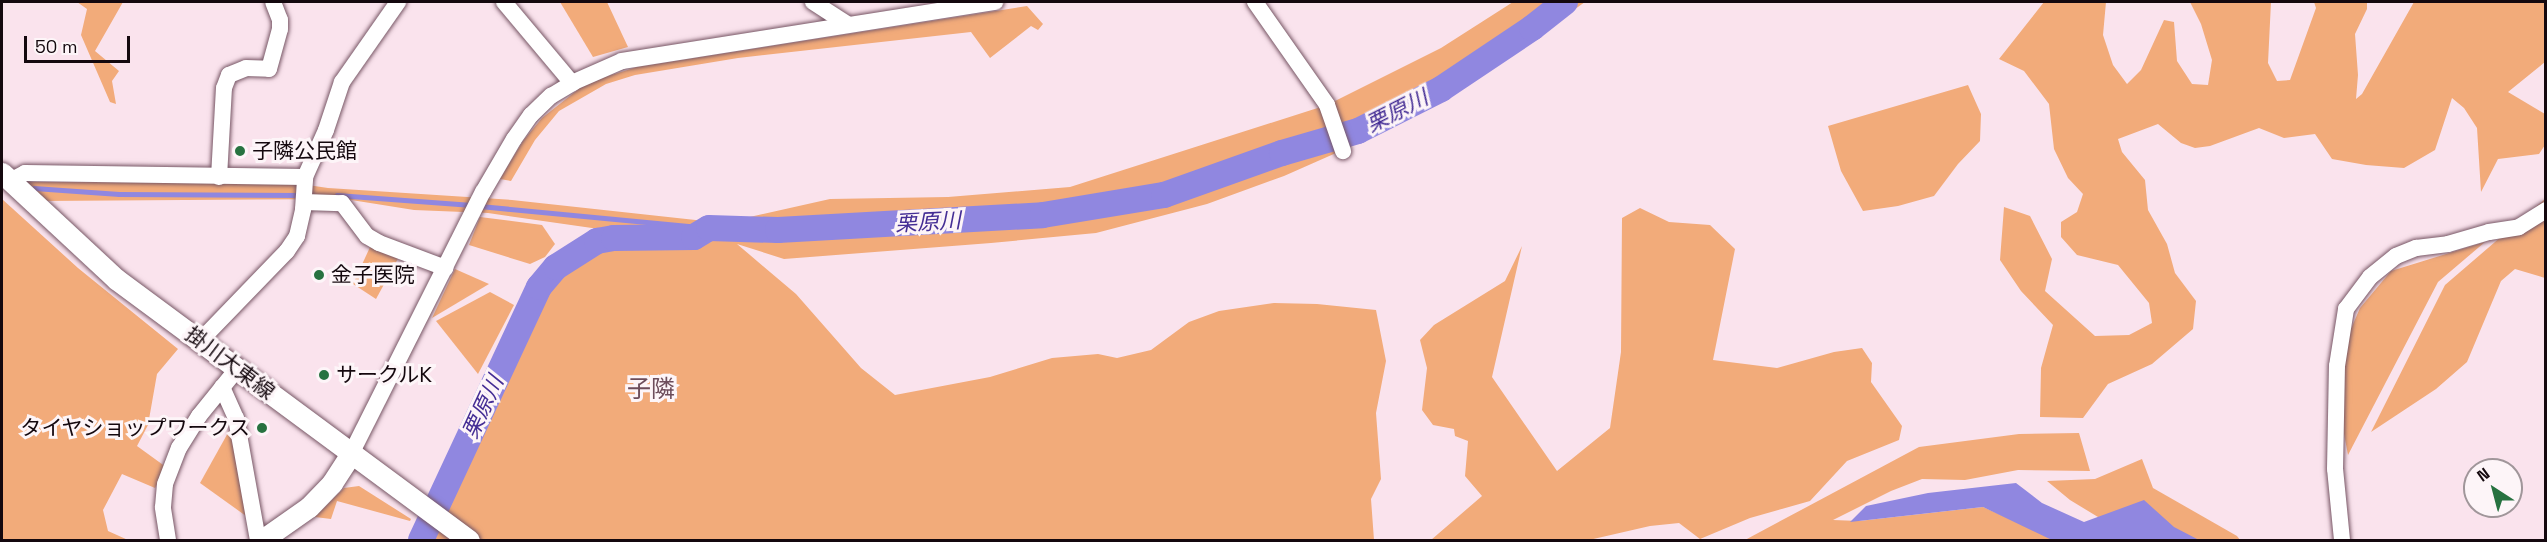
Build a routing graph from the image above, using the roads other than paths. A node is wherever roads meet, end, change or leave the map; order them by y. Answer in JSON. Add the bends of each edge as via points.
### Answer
{"nodes":[{"id":1,"x":273,"y":2,"type":"edge"},
{"id":2,"x":398,"y":2,"type":"edge"},
{"id":3,"x":504,"y":2,"type":"edge"},
{"id":4,"x":813,"y":2,"type":"edge"},
{"id":5,"x":995,"y":2,"type":"edge"},
{"id":6,"x":1255,"y":2,"type":"edge"},
{"id":7,"x":847,"y":24,"type":"junction"},
{"id":8,"x":572,"y":83,"type":"junction"},
{"id":9,"x":1343,"y":151,"type":"dead end"},
{"id":10,"x":6,"y":177,"type":"edge"},
{"id":11,"x":219,"y":177,"type":"junction"},
{"id":12,"x":304,"y":190,"type":"junction"},
{"id":13,"x":2546,"y":210,"type":"edge"},
{"id":14,"x":445,"y":268,"type":"junction"},
{"id":15,"x":200,"y":341,"type":"junction"},
{"id":16,"x":237,"y":369,"type":"junction"},
{"id":17,"x":222,"y":387,"type":"junction"},
{"id":18,"x":352,"y":452,"type":"junction"},
{"id":19,"x":168,"y":540,"type":"edge"},
{"id":20,"x":260,"y":540,"type":"edge"},
{"id":21,"x":469,"y":540,"type":"edge"},
{"id":22,"x":2342,"y":540,"type":"edge"}],
"edges":[{"from":1,"to":11,"type":"street","via":[[280,29],[269,69],[246,68],[229,75],[224,88]]},
{"from":2,"to":12,"type":"street","via":[[342,82]]},
{"from":3,"to":8,"type":"street"},
{"from":4,"to":7,"type":"street"},
{"from":5,"to":7,"type":"street"},
{"from":6,"to":9,"type":"street","via":[[1327,105]]},
{"from":7,"to":8,"type":"street","via":[[622,61]]},
{"from":8,"to":14,"type":"street","via":[[531,115],[514,139]]},
{"from":10,"to":11,"type":"street","via":[[25,173]]},
{"from":10,"to":15,"type":"main road","name":"掛川大東線","via":[[116,279]]},
{"from":11,"to":12,"type":"street"},
{"from":12,"to":14,"type":"street","via":[[342,203],[367,236],[379,243]]},
{"from":12,"to":15,"type":"street","via":[[297,236],[287,251]]},
{"from":13,"to":22,"type":"street","via":[[2519,227],[2416,248],[2396,256],[2370,277],[2346,309],[2337,377],[2335,469]]},
{"from":14,"to":18,"type":"street"},
{"from":15,"to":16,"type":"main road","name":"掛川大東線"},
{"from":16,"to":17,"type":"street"},
{"from":16,"to":18,"type":"main road","name":"掛川大東線"},
{"from":17,"to":19,"type":"street","via":[[184,440],[165,484],[163,507]]},
{"from":17,"to":20,"type":"street","via":[[236,418]]},
{"from":18,"to":20,"type":"main road","via":[[332,483],[309,507]]},
{"from":18,"to":21,"type":"main road","name":"掛川大東線"}]}
